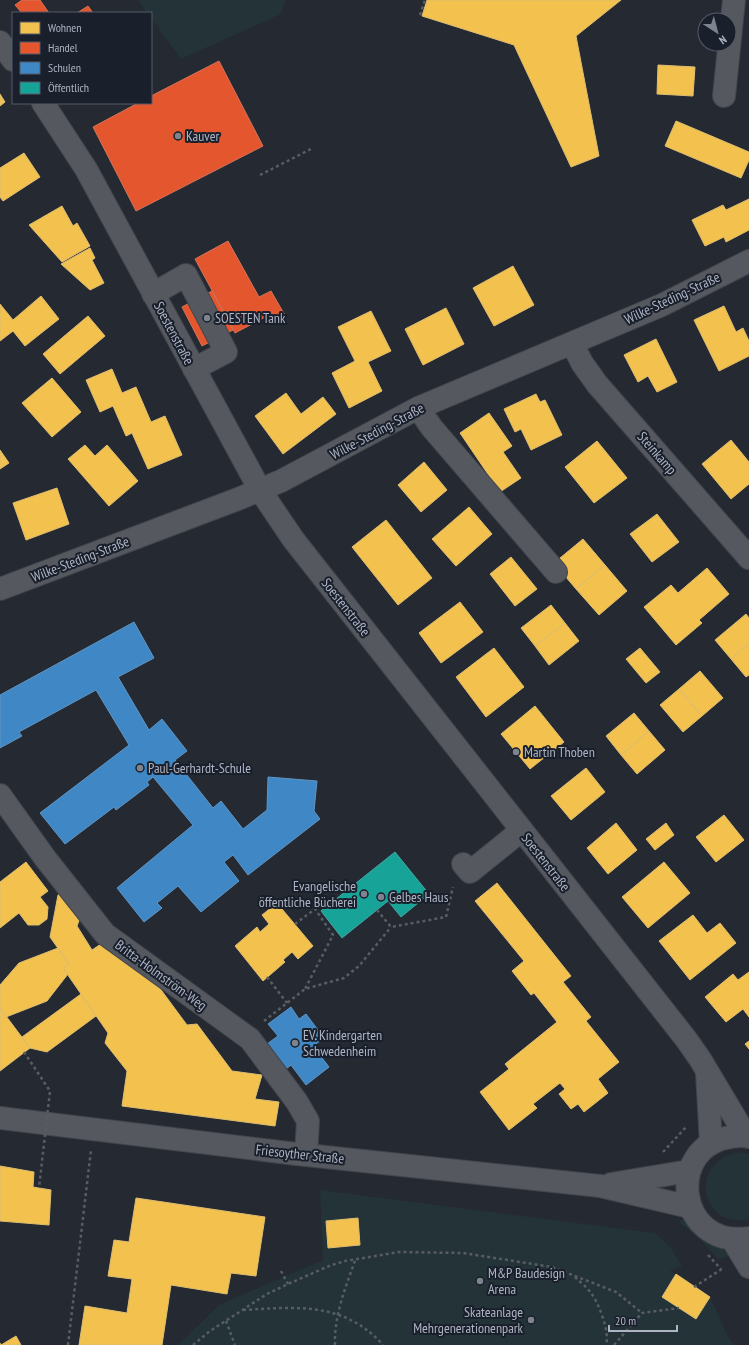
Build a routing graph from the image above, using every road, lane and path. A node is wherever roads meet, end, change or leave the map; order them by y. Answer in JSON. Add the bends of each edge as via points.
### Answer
{"nodes":[{"id":1,"x":425,"y":0,"type":"edge"},
{"id":2,"x":734,"y":0,"type":"edge"},
{"id":3,"x":420,"y":15,"type":"dead end"},
{"id":4,"x":0,"y":42,"type":"edge"},
{"id":5,"x":12,"y":59,"type":"edge"},
{"id":6,"x":724,"y":96,"type":"dead end"},
{"id":7,"x":45,"y":104,"type":"edge"},
{"id":8,"x":314,"y":148,"type":"dead end"},
{"id":9,"x":260,"y":175,"type":"dead end"},
{"id":10,"x":749,"y":261,"type":"edge"},
{"id":11,"x":153,"y":294,"type":"junction"},
{"id":12,"x":572,"y":343,"type":"junction"},
{"id":13,"x":194,"y":369,"type":"junction"},
{"id":14,"x":418,"y":408,"type":"junction"},
{"id":15,"x":260,"y":490,"type":"junction"},
{"id":16,"x":749,"y":558,"type":"edge"},
{"id":17,"x":556,"y":572,"type":"dead end"},
{"id":18,"x":0,"y":589,"type":"edge"},
{"id":19,"x":0,"y":795,"type":"edge"},
{"id":20,"x":522,"y":830,"type":"junction"},
{"id":21,"x":467,"y":868,"type":"joint"},
{"id":22,"x":377,"y":910,"type":"dead end"},
{"id":23,"x":295,"y":924,"type":"dead end"},
{"id":24,"x":391,"y":927,"type":"junction"},
{"id":25,"x":267,"y":977,"type":"dead end"},
{"id":26,"x":305,"y":989,"type":"junction"},
{"id":27,"x":287,"y":1003,"type":"junction"},
{"id":28,"x":250,"y":1039,"type":"junction"},
{"id":29,"x":24,"y":1052,"type":"dead end"},
{"id":30,"x":707,"y":1072,"type":"junction"},
{"id":31,"x":0,"y":1118,"type":"edge"},
{"id":32,"x":93,"y":1130,"type":"junction"},
{"id":33,"x":747,"y":1136,"type":"edge"},
{"id":34,"x":711,"y":1144,"type":"junction"},
{"id":35,"x":306,"y":1155,"type":"junction"},
{"id":36,"x":689,"y":1171,"type":"junction"},
{"id":37,"x":600,"y":1186,"type":"junction"},
{"id":38,"x":38,"y":1188,"type":"dead end"},
{"id":39,"x":690,"y":1207,"type":"junction"},
{"id":40,"x":741,"y":1238,"type":"edge"},
{"id":41,"x":356,"y":1258,"type":"junction"},
{"id":42,"x":749,"y":1267,"type":"edge"},
{"id":43,"x":721,"y":1269,"type":"dead end"},
{"id":44,"x":281,"y":1271,"type":"dead end"},
{"id":45,"x":574,"y":1275,"type":"junction"},
{"id":46,"x":288,"y":1284,"type":"junction"},
{"id":47,"x":694,"y":1287,"type":"dead end"},
{"id":48,"x":679,"y":1308,"type":"dead end"},
{"id":49,"x":242,"y":1310,"type":"junction"},
{"id":50,"x":642,"y":1313,"type":"junction"},
{"id":51,"x":338,"y":1314,"type":"junction"},
{"id":52,"x":226,"y":1321,"type":"junction"},
{"id":53,"x":194,"y":1344,"type":"edge"},
{"id":54,"x":68,"y":1345,"type":"edge"},
{"id":55,"x":235,"y":1345,"type":"edge"},
{"id":56,"x":335,"y":1345,"type":"edge"},
{"id":57,"x":383,"y":1345,"type":"edge"},
{"id":58,"x":606,"y":1345,"type":"edge"},
{"id":59,"x":614,"y":1345,"type":"edge"}],
"edges":[{"from":1,"to":3,"type":"path"},
{"from":2,"to":6,"type":"street"},
{"from":4,"to":5,"type":"street"},
{"from":7,"to":11,"type":"street","name":"Soestenstraße","via":[[86,169]]},
{"from":8,"to":9,"type":"path"},
{"from":10,"to":12,"type":"street","name":"Wilke-Steding-Straße","via":[[662,305]]},
{"from":11,"to":13,"type":"street","name":"Soestenstraße"},
{"from":11,"to":13,"type":"street","via":[[186,276],[226,352]]},
{"from":12,"to":14,"type":"street","name":"Wilke-Steding-Straße"},
{"from":12,"to":16,"type":"street","name":"Steinkamp","via":[[597,384]]},
{"from":13,"to":15,"type":"street","name":"Soestenstraße"},
{"from":14,"to":15,"type":"street","name":"Wilke-Steding-Straße"},
{"from":14,"to":17,"type":"street","via":[[432,428]]},
{"from":15,"to":18,"type":"street","name":"Wilke-Steding-Straße"},
{"from":15,"to":20,"type":"street","name":"Soestenstraße","via":[[293,539]]},
{"from":19,"to":28,"type":"street","name":"Britta-Holmström-Weg","via":[[45,858],[105,934]]},
{"from":20,"to":21,"type":"street"},
{"from":20,"to":30,"type":"street","name":"Soestenstraße","via":[[671,1021]]},
{"from":21,"to":24,"type":"path","via":[[454,886],[446,918]]},
{"from":22,"to":24,"type":"path"},
{"from":23,"to":26,"type":"path","via":[[315,909],[333,936]]},
{"from":24,"to":26,"type":"path","via":[[359,966],[344,978]]},
{"from":25,"to":27,"type":"path"},
{"from":26,"to":27,"type":"path"},
{"from":27,"to":28,"type":"path","via":[[265,1019]]},
{"from":28,"to":35,"type":"street","name":"Britta-Holmström-Weg","via":[[308,1121]]},
{"from":29,"to":38,"type":"path","bridge":true,"via":[[50,1091]]},
{"from":30,"to":33,"type":"street","name":"Soestenstraße"},
{"from":30,"to":34,"type":"street","name":"Soestenstraße"},
{"from":31,"to":32,"type":"street","name":"Friesoyther Straße"},
{"from":32,"to":35,"type":"street","name":"Friesoyther Straße"},
{"from":32,"to":54,"type":"path"},
{"from":33,"to":34,"type":"street","via":[[724,1138]]},
{"from":34,"to":36,"type":"street","via":[[694,1161]]},
{"from":35,"to":37,"type":"street","name":"Friesoyther Straße"},
{"from":36,"to":37,"type":"street","name":"Friesoyther Straße"},
{"from":36,"to":39,"type":"street","via":[[687,1182]]},
{"from":37,"to":39,"type":"street","name":"Friesoyther Straße"},
{"from":39,"to":40,"type":"street","via":[[702,1224],[716,1234]]},
{"from":40,"to":42,"type":"street"},
{"from":41,"to":45,"type":"path","via":[[399,1252],[463,1253],[552,1267]]},
{"from":41,"to":46,"type":"path","via":[[329,1266]]},
{"from":41,"to":51,"type":"path"},
{"from":43,"to":47,"type":"path"},
{"from":44,"to":46,"type":"path"},
{"from":45,"to":50,"type":"path","via":[[616,1292]]},
{"from":45,"to":58,"type":"path","via":[[592,1294],[604,1322],[608,1340]]},
{"from":46,"to":49,"type":"path"},
{"from":48,"to":50,"type":"path"},
{"from":49,"to":51,"type":"path","via":[[318,1308]]},
{"from":49,"to":52,"type":"path"},
{"from":50,"to":59,"type":"path"},
{"from":51,"to":56,"type":"path","via":[[334,1331]]},
{"from":51,"to":57,"type":"path","via":[[374,1334]]},
{"from":52,"to":53,"type":"path"},
{"from":52,"to":55,"type":"path"}]}
